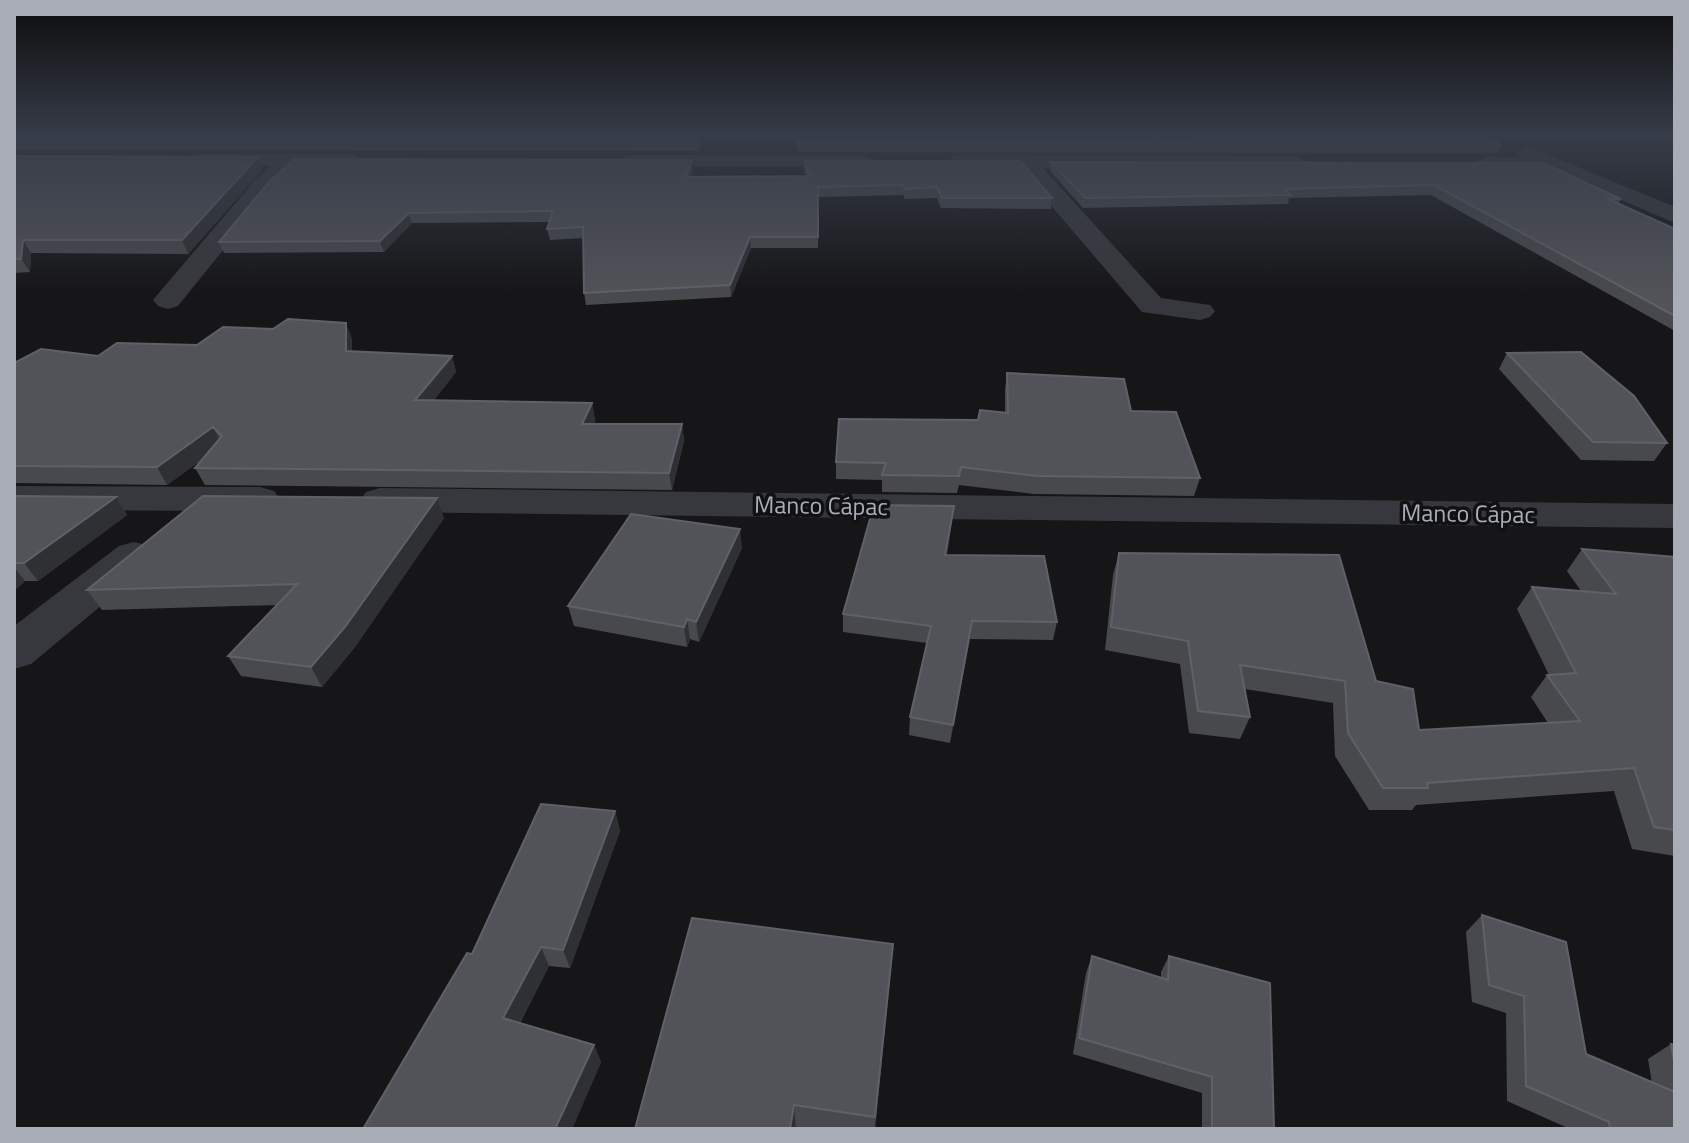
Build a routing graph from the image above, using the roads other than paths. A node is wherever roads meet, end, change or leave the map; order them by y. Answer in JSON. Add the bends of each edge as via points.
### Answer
{"nodes":[{"id":1,"x":261,"y":187,"type":"edge"},
{"id":2,"x":1048,"y":187,"type":"edge"},
{"id":3,"x":1610,"y":187,"type":"edge"},
{"id":4,"x":1675,"y":216,"type":"edge"},
{"id":5,"x":168,"y":300,"type":"dead end"},
{"id":6,"x":1200,"y":311,"type":"dead end"},
{"id":7,"x":14,"y":498,"type":"edge"},
{"id":8,"x":206,"y":498,"type":"junction"},
{"id":9,"x":302,"y":499,"type":"edge"},
{"id":10,"x":349,"y":500,"type":"edge"},
{"id":11,"x":1675,"y":516,"type":"edge"},
{"id":12,"x":14,"y":652,"type":"edge"}],
"edges":[{"from":1,"to":5,"type":"street"},
{"from":2,"to":6,"type":"street","via":[[1152,306]]},
{"from":3,"to":4,"type":"street"},
{"from":7,"to":8,"type":"street"},
{"from":8,"to":9,"type":"street"},
{"from":8,"to":12,"type":"street"},
{"from":10,"to":11,"type":"street","name":"Manco Cápac"}]}
